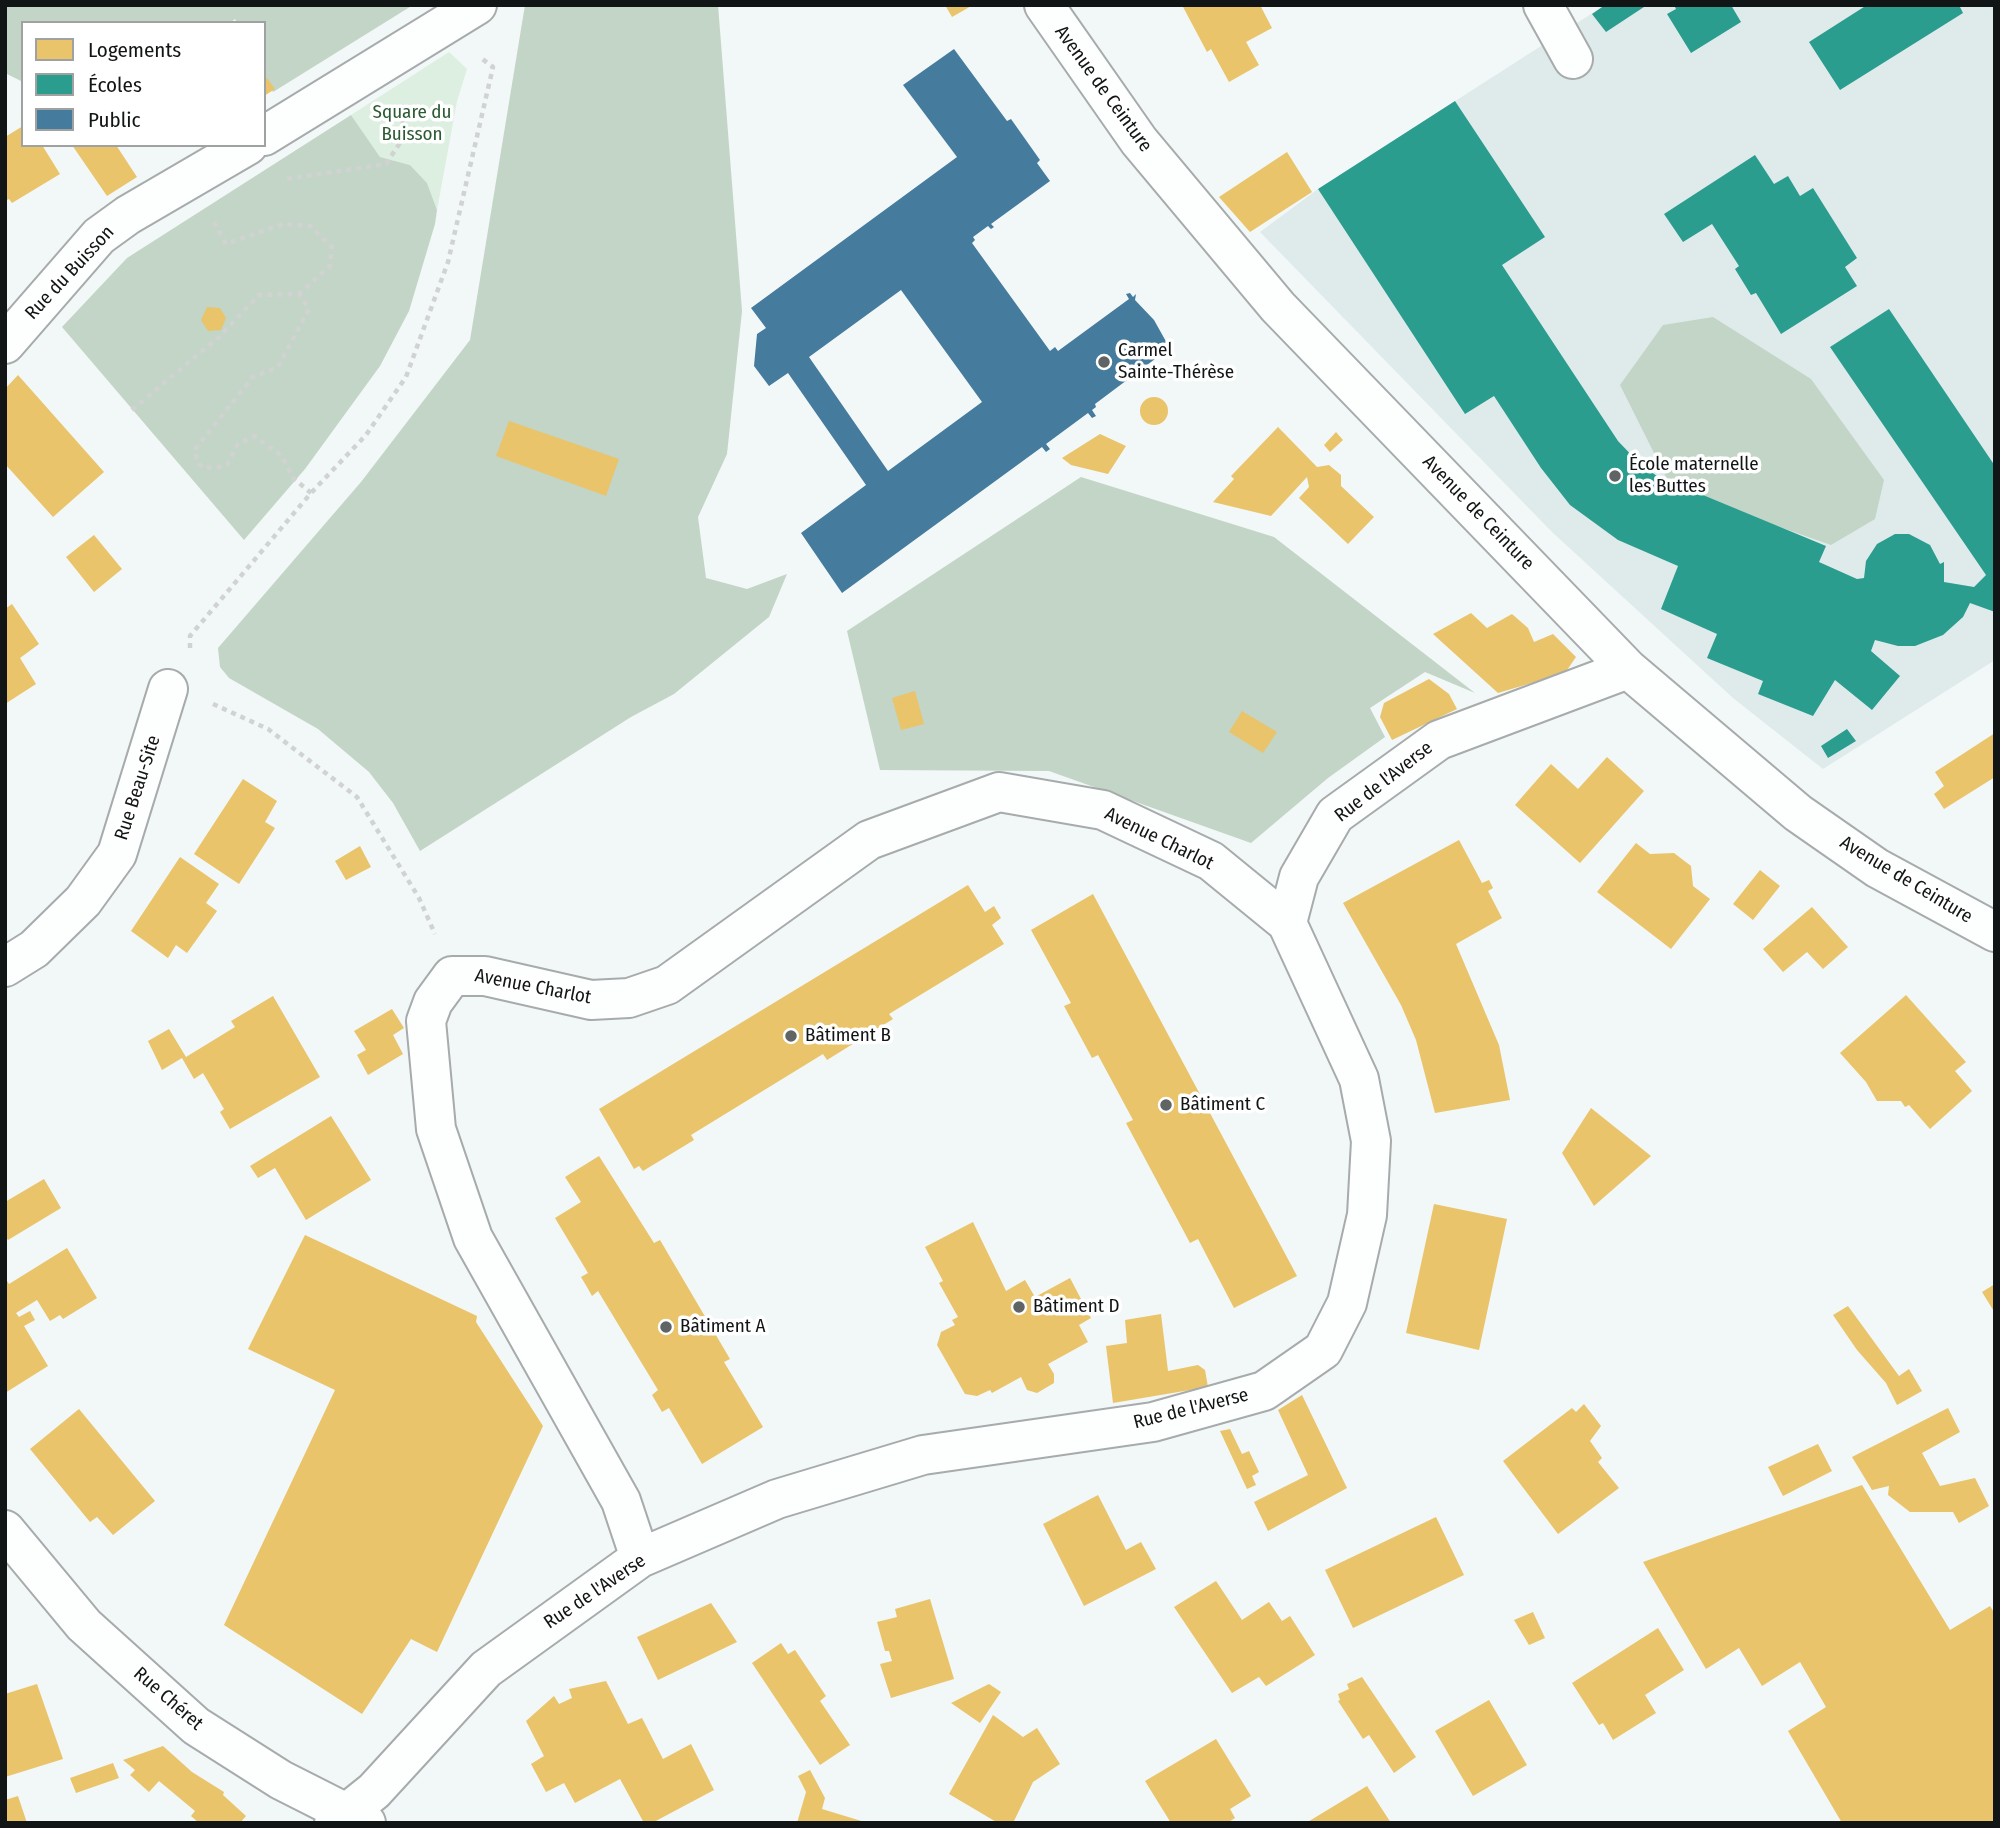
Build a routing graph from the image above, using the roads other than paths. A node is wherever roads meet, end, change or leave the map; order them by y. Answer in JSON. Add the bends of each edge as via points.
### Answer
{"nodes":[{"id":1,"x":477,"y":5,"type":"edge"},
{"id":2,"x":1044,"y":5,"type":"edge"},
{"id":3,"x":1543,"y":5,"type":"edge"},
{"id":4,"x":1573,"y":59,"type":"dead end"},
{"id":5,"x":266,"y":135,"type":"edge"},
{"id":6,"x":245,"y":147,"type":"edge"},
{"id":7,"x":5,"y":344,"type":"edge"},
{"id":8,"x":1628,"y":669,"type":"junction"},
{"id":9,"x":178,"y":676,"type":"road end"},
{"id":10,"x":1287,"y":923,"type":"junction"},
{"id":11,"x":1995,"y":932,"type":"edge"},
{"id":12,"x":5,"y":967,"type":"edge"},
{"id":13,"x":5,"y":1530,"type":"edge"},
{"id":14,"x":640,"y":1559,"type":"junction"},
{"id":15,"x":349,"y":1820,"type":"edge"}],
"edges":[{"from":1,"to":5,"type":"street"},
{"from":2,"to":8,"type":"street","name":"Avenue de Ceinture","via":[[1139,141],[1278,307]]},
{"from":3,"to":4,"type":"street"},
{"from":6,"to":7,"type":"street","name":"Rue du Buisson","via":[[99,236]]},
{"from":8,"to":10,"type":"street","name":"Rue de l'Averse","via":[[1439,740],[1335,815],[1299,877]]},
{"from":8,"to":11,"type":"street","name":"Avenue de Ceinture","via":[[1798,813],[1878,868]]},
{"from":9,"to":12,"type":"street","name":"Rue Beau-Site","via":[[117,854],[83,901],[34,949]]},
{"from":10,"to":14,"type":"street","name":"Rue de l'Averse","via":[[1359,1079],[1371,1140],[1364,1228],[1347,1303],[1323,1350],[1264,1391],[1153,1422],[923,1455],[777,1499]]},
{"from":10,"to":14,"type":"street","name":"Avenue Charlot","via":[[1211,861],[1103,810],[999,792],[869,840],[667,985],[629,998],[591,1000],[485,975],[452,976],[426,1021],[436,1129],[473,1238],[621,1501]]},
{"from":13,"to":15,"type":"street","name":"Rue Chéret","via":[[84,1625],[196,1726]]},
{"from":14,"to":15,"type":"street","name":"Rue de l'Averse","via":[[486,1669]]}]}
